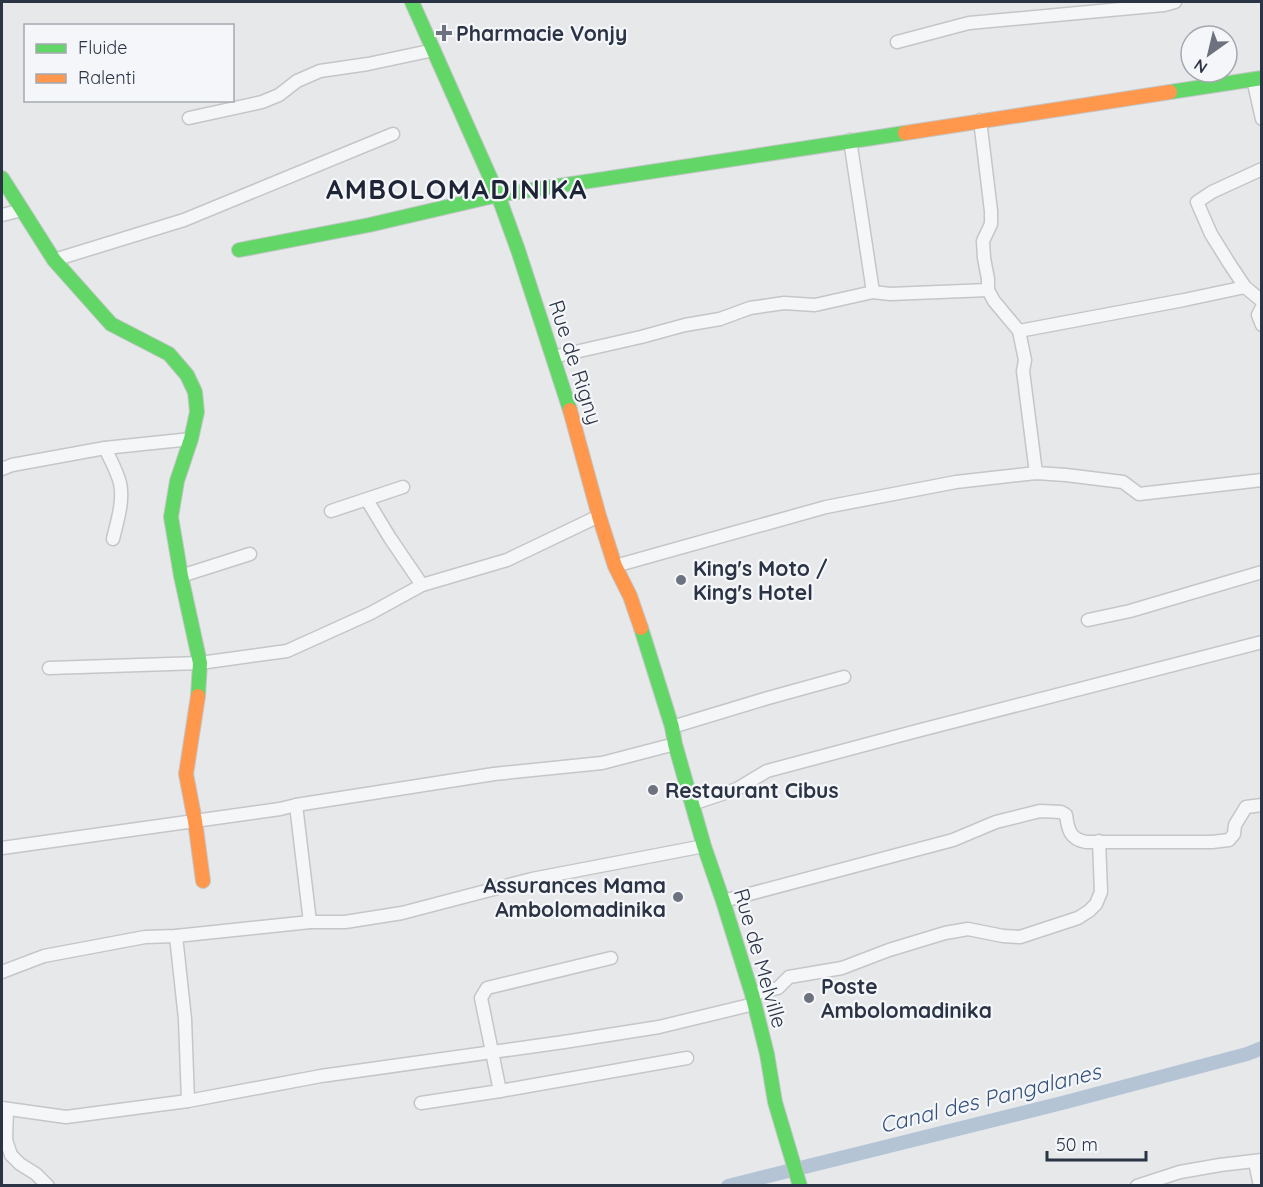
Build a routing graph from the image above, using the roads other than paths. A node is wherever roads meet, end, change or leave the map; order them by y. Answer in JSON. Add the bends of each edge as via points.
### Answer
{"nodes":[{"id":1,"x":412,"y":2,"type":"edge"},
{"id":2,"x":1175,"y":2,"type":"edge"},
{"id":3,"x":897,"y":42,"type":"dead end"},
{"id":4,"x":434,"y":50,"type":"junction"},
{"id":5,"x":1257,"y":78,"type":"edge"},
{"id":6,"x":189,"y":118,"type":"dead end"},
{"id":7,"x":1262,"y":119,"type":"edge"},
{"id":8,"x":980,"y":120,"type":"junction"},
{"id":9,"x":393,"y":134,"type":"dead end"},
{"id":10,"x":850,"y":140,"type":"junction"},
{"id":11,"x":1262,"y":169,"type":"edge"},
{"id":12,"x":2,"y":178,"type":"edge"},
{"id":13,"x":498,"y":195,"type":"junction"},
{"id":14,"x":22,"y":210,"type":"junction"},
{"id":15,"x":2,"y":215,"type":"edge"},
{"id":16,"x":239,"y":250,"type":"dead end"},
{"id":17,"x":54,"y":260,"type":"junction"},
{"id":18,"x":1245,"y":287,"type":"junction"},
{"id":19,"x":988,"y":290,"type":"junction"},
{"id":20,"x":873,"y":292,"type":"junction"},
{"id":21,"x":1262,"y":301,"type":"edge"},
{"id":22,"x":1262,"y":307,"type":"edge"},
{"id":23,"x":1262,"y":325,"type":"edge"},
{"id":24,"x":1019,"y":332,"type":"junction"},
{"id":25,"x":553,"y":357,"type":"junction"},
{"id":26,"x":191,"y":440,"type":"junction"},
{"id":27,"x":105,"y":448,"type":"junction"},
{"id":28,"x":2,"y":469,"type":"edge"},
{"id":29,"x":1036,"y":473,"type":"junction"},
{"id":30,"x":1262,"y":480,"type":"edge"},
{"id":31,"x":403,"y":487,"type":"dead end"},
{"id":32,"x":367,"y":500,"type":"junction"},
{"id":33,"x":331,"y":512,"type":"dead end"},
{"id":34,"x":598,"y":516,"type":"junction"},
{"id":35,"x":112,"y":539,"type":"dead end"},
{"id":36,"x":250,"y":554,"type":"dead end"},
{"id":37,"x":615,"y":566,"type":"junction"},
{"id":38,"x":1262,"y":572,"type":"edge"},
{"id":39,"x":181,"y":576,"type":"junction"},
{"id":40,"x":422,"y":585,"type":"junction"},
{"id":41,"x":1088,"y":620,"type":"dead end"},
{"id":42,"x":1262,"y":642,"type":"edge"},
{"id":43,"x":200,"y":663,"type":"junction"},
{"id":44,"x":49,"y":669,"type":"dead end"},
{"id":45,"x":844,"y":677,"type":"dead end"},
{"id":46,"x":672,"y":727,"type":"junction"},
{"id":47,"x":675,"y":744,"type":"junction"},
{"id":48,"x":692,"y":804,"type":"junction"},
{"id":49,"x":296,"y":805,"type":"junction"},
{"id":50,"x":1262,"y":805,"type":"edge"},
{"id":51,"x":195,"y":821,"type":"junction"},
{"id":52,"x":1100,"y":841,"type":"junction"},
{"id":53,"x":705,"y":846,"type":"junction"},
{"id":54,"x":2,"y":848,"type":"edge"},
{"id":55,"x":203,"y":881,"type":"dead end"},
{"id":56,"x":723,"y":901,"type":"junction"},
{"id":57,"x":310,"y":922,"type":"junction"},
{"id":58,"x":176,"y":936,"type":"junction"},
{"id":59,"x":612,"y":958,"type":"dead end"},
{"id":60,"x":2,"y":972,"type":"edge"},
{"id":61,"x":753,"y":999,"type":"junction"},
{"id":62,"x":493,"y":1052,"type":"junction"},
{"id":63,"x":687,"y":1058,"type":"dead end"},
{"id":64,"x":500,"y":1091,"type":"junction"},
{"id":65,"x":188,"y":1101,"type":"junction"},
{"id":66,"x":421,"y":1103,"type":"dead end"},
{"id":67,"x":4,"y":1109,"type":"edge"},
{"id":68,"x":1258,"y":1161,"type":"edge"},
{"id":69,"x":48,"y":1185,"type":"edge"},
{"id":70,"x":800,"y":1185,"type":"edge"},
{"id":71,"x":1137,"y":1185,"type":"edge"},
{"id":72,"x":1260,"y":1185,"type":"edge"}],
"edges":[{"from":1,"to":4,"type":"street","name":"Rue de Rigny"},
{"from":2,"to":3,"type":"street","via":[[969,23]]},
{"from":4,"to":6,"type":"street","via":[[320,71],[262,102]]},
{"from":4,"to":13,"type":"street","name":"Rue de Rigny"},
{"from":5,"to":7,"type":"street"},
{"from":5,"to":8,"type":"street"},
{"from":8,"to":10,"type":"street"},
{"from":8,"to":19,"type":"street","via":[[991,211],[991,224],[983,241]]},
{"from":9,"to":17,"type":"street","via":[[184,220]]},
{"from":10,"to":13,"type":"street"},
{"from":10,"to":20,"type":"street"},
{"from":11,"to":18,"type":"street","via":[[1197,202],[1211,234]]},
{"from":12,"to":14,"type":"street"},
{"from":13,"to":16,"type":"street"},
{"from":13,"to":25,"type":"street","name":"Rue de Rigny"},
{"from":14,"to":15,"type":"street"},
{"from":14,"to":17,"type":"street"},
{"from":17,"to":26,"type":"street","via":[[111,324],[169,354],[187,375],[195,392],[197,412]]},
{"from":18,"to":21,"type":"street"},
{"from":18,"to":24,"type":"street"},
{"from":19,"to":20,"type":"street"},
{"from":19,"to":24,"type":"street"},
{"from":20,"to":25,"type":"street","via":[[815,305],[784,303],[750,308],[720,319]]},
{"from":22,"to":23,"type":"street","via":[[1258,315]]},
{"from":24,"to":29,"type":"street"},
{"from":25,"to":34,"type":"street","name":"Rue de Rigny"},
{"from":26,"to":27,"type":"street"},
{"from":26,"to":39,"type":"street","via":[[177,481],[171,517]]},
{"from":27,"to":28,"type":"street"},
{"from":27,"to":35,"type":"street","via":[[120,483],[118,521]]},
{"from":29,"to":30,"type":"street","via":[[1123,482],[1139,494]]},
{"from":29,"to":37,"type":"street","via":[[956,482],[826,507]]},
{"from":31,"to":32,"type":"street"},
{"from":32,"to":33,"type":"street"},
{"from":32,"to":40,"type":"street"},
{"from":34,"to":37,"type":"street","name":"Rue de Rigny"},
{"from":34,"to":40,"type":"street","via":[[507,560]]},
{"from":36,"to":39,"type":"street"},
{"from":37,"to":46,"type":"street","name":"Rue de Rigny","via":[[630,596]]},
{"from":38,"to":41,"type":"street"},
{"from":39,"to":43,"type":"street"},
{"from":40,"to":43,"type":"street","via":[[287,651]]},
{"from":42,"to":48,"type":"street","via":[[767,771],[737,789]]},
{"from":43,"to":44,"type":"street"},
{"from":43,"to":51,"type":"street","via":[[200,689],[186,774]]},
{"from":45,"to":46,"type":"street"},
{"from":46,"to":47,"type":"street","name":"Rue de Rigny"},
{"from":47,"to":48,"type":"street","name":"Rue de Melville"},
{"from":47,"to":49,"type":"street","via":[[602,763],[494,774]]},
{"from":48,"to":53,"type":"street","name":"Rue de Melville"},
{"from":49,"to":51,"type":"street"},
{"from":49,"to":57,"type":"street"},
{"from":50,"to":52,"type":"street","via":[[1246,807],[1229,840]]},
{"from":51,"to":54,"type":"street"},
{"from":51,"to":55,"type":"street"},
{"from":52,"to":56,"type":"street","via":[[1078,841],[1068,830],[1066,816],[1040,812],[996,822],[953,840]]},
{"from":52,"to":61,"type":"street","via":[[1101,892],[1096,904],[1078,918],[1020,937],[968,929],[945,933],[842,968],[789,977],[778,988]]},
{"from":53,"to":56,"type":"street","name":"Rue de Melville"},
{"from":53,"to":57,"type":"street","via":[[532,879],[402,913],[345,922]]},
{"from":56,"to":61,"type":"street","name":"Rue de Melville"},
{"from":57,"to":58,"type":"street"},
{"from":58,"to":60,"type":"street","via":[[145,936],[92,946],[44,956]]},
{"from":58,"to":65,"type":"street","via":[[185,1018]]},
{"from":59,"to":62,"type":"street","via":[[488,988],[481,998]]},
{"from":61,"to":62,"type":"street","via":[[659,1027]]},
{"from":61,"to":70,"type":"street","name":"Rue de Melville","via":[[775,1102]]},
{"from":62,"to":64,"type":"street"},
{"from":62,"to":65,"type":"street","via":[[321,1076]]},
{"from":63,"to":64,"type":"street"},
{"from":64,"to":66,"type":"street"},
{"from":65,"to":67,"type":"street","via":[[66,1117]]},
{"from":67,"to":69,"type":"street","via":[[11,1155]]},
{"from":68,"to":71,"type":"street","via":[[1180,1172]]},
{"from":68,"to":72,"type":"street"}]}
